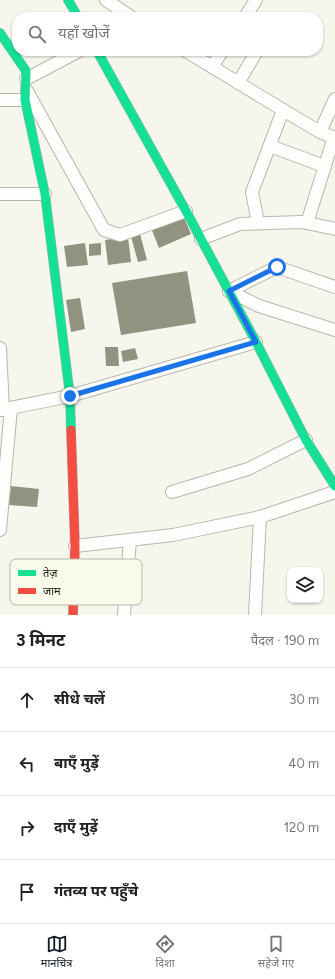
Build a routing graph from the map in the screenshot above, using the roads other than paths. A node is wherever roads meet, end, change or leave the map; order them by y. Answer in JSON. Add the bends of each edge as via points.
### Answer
{"nodes":[{"id":1,"x":68,"y":0,"type":"edge"},
{"id":2,"x":106,"y":0,"type":"edge"},
{"id":3,"x":256,"y":0,"type":"edge"},
{"id":4,"x":75,"y":12,"type":"edge"},
{"id":5,"x":124,"y":12,"type":"edge"},
{"id":6,"x":248,"y":12,"type":"edge"},
{"id":7,"x":0,"y":33,"type":"edge"},
{"id":8,"x":12,"y":51,"type":"edge"},
{"id":9,"x":16,"y":56,"type":"edge"},
{"id":10,"x":72,"y":56,"type":"edge"},
{"id":11,"x":100,"y":56,"type":"edge"},
{"id":12,"x":194,"y":56,"type":"edge"},
{"id":13,"x":219,"y":56,"type":"edge"},
{"id":14,"x":254,"y":56,"type":"edge"},
{"id":15,"x":212,"y":67,"type":"junction"},
{"id":16,"x":238,"y":83,"type":"junction"},
{"id":17,"x":25,"y":89,"type":"junction"},
{"id":18,"x":335,"y":99,"type":"edge"},
{"id":19,"x":0,"y":100,"type":"edge"},
{"id":20,"x":284,"y":110,"type":"junction"},
{"id":21,"x":320,"y":132,"type":"junction"},
{"id":22,"x":334,"y":138,"type":"edge"},
{"id":23,"x":270,"y":146,"type":"junction"},
{"id":24,"x":324,"y":166,"type":"junction"},
{"id":25,"x":0,"y":194,"type":"edge"},
{"id":26,"x":45,"y":194,"type":"junction"},
{"id":27,"x":186,"y":211,"type":"junction"},
{"id":28,"x":258,"y":223,"type":"junction"},
{"id":29,"x":307,"y":223,"type":"junction"},
{"id":30,"x":335,"y":229,"type":"edge"},
{"id":31,"x":201,"y":239,"type":"junction"},
{"id":32,"x":335,"y":287,"type":"edge"},
{"id":33,"x":229,"y":291,"type":"junction"},
{"id":34,"x":335,"y":330,"type":"edge"},
{"id":35,"x":256,"y":342,"type":"junction"},
{"id":36,"x":0,"y":348,"type":"edge"},
{"id":37,"x":70,"y":396,"type":"junction"},
{"id":38,"x":4,"y":409,"type":"edge"},
{"id":39,"x":306,"y":440,"type":"junction"},
{"id":40,"x":335,"y":486,"type":"edge"},
{"id":41,"x":172,"y":492,"type":"dead end"},
{"id":42,"x":335,"y":492,"type":"edge"},
{"id":43,"x":260,"y":517,"type":"junction"},
{"id":44,"x":0,"y":529,"type":"edge"},
{"id":45,"x":130,"y":540,"type":"junction"},
{"id":46,"x":76,"y":546,"type":"junction"},
{"id":47,"x":75,"y":559,"type":"edge"},
{"id":48,"x":128,"y":559,"type":"edge"},
{"id":49,"x":73,"y":605,"type":"edge"},
{"id":50,"x":125,"y":605,"type":"edge"},
{"id":51,"x":73,"y":615,"type":"edge"},
{"id":52,"x":124,"y":615,"type":"edge"},
{"id":53,"x":255,"y":615,"type":"edge"}],
"edges":[{"from":1,"to":4,"type":"street"},
{"from":2,"to":5,"type":"street"},
{"from":3,"to":6,"type":"street"},
{"from":7,"to":8,"type":"street"},
{"from":9,"to":17,"type":"street","via":[[26,71]]},
{"from":10,"to":17,"type":"street"},
{"from":11,"to":27,"type":"street"},
{"from":12,"to":15,"type":"street"},
{"from":13,"to":15,"type":"street"},
{"from":14,"to":16,"type":"street"},
{"from":15,"to":16,"type":"street"},
{"from":16,"to":20,"type":"street"},
{"from":17,"to":19,"type":"street"},
{"from":17,"to":26,"type":"street"},
{"from":17,"to":27,"type":"street","via":[[104,230],[120,235]]},
{"from":18,"to":21,"type":"street"},
{"from":20,"to":21,"type":"street"},
{"from":20,"to":23,"type":"street"},
{"from":21,"to":22,"type":"street"},
{"from":22,"to":24,"type":"street"},
{"from":23,"to":24,"type":"street"},
{"from":23,"to":28,"type":"street","via":[[252,192]]},
{"from":24,"to":29,"type":"street"},
{"from":25,"to":26,"type":"street"},
{"from":26,"to":37,"type":"street"},
{"from":27,"to":31,"type":"street"},
{"from":28,"to":29,"type":"street"},
{"from":28,"to":31,"type":"street","via":[[240,224]]},
{"from":29,"to":30,"type":"street"},
{"from":31,"to":33,"type":"street"},
{"from":32,"to":33,"type":"street","via":[[277,267]]},
{"from":33,"to":34,"type":"street","via":[[259,306]]},
{"from":33,"to":35,"type":"street"},
{"from":35,"to":37,"type":"street"},
{"from":35,"to":39,"type":"street"},
{"from":36,"to":38,"type":"street"},
{"from":37,"to":38,"type":"street"},
{"from":37,"to":46,"type":"street"},
{"from":38,"to":44,"type":"street"},
{"from":39,"to":40,"type":"street"},
{"from":39,"to":41,"type":"street","via":[[248,469]]},
{"from":42,"to":43,"type":"street"},
{"from":43,"to":45,"type":"street","via":[[174,535]]},
{"from":43,"to":53,"type":"street"},
{"from":45,"to":46,"type":"street"},
{"from":45,"to":48,"type":"street"},
{"from":46,"to":47,"type":"street"},
{"from":49,"to":51,"type":"street"},
{"from":50,"to":52,"type":"street"}]}
